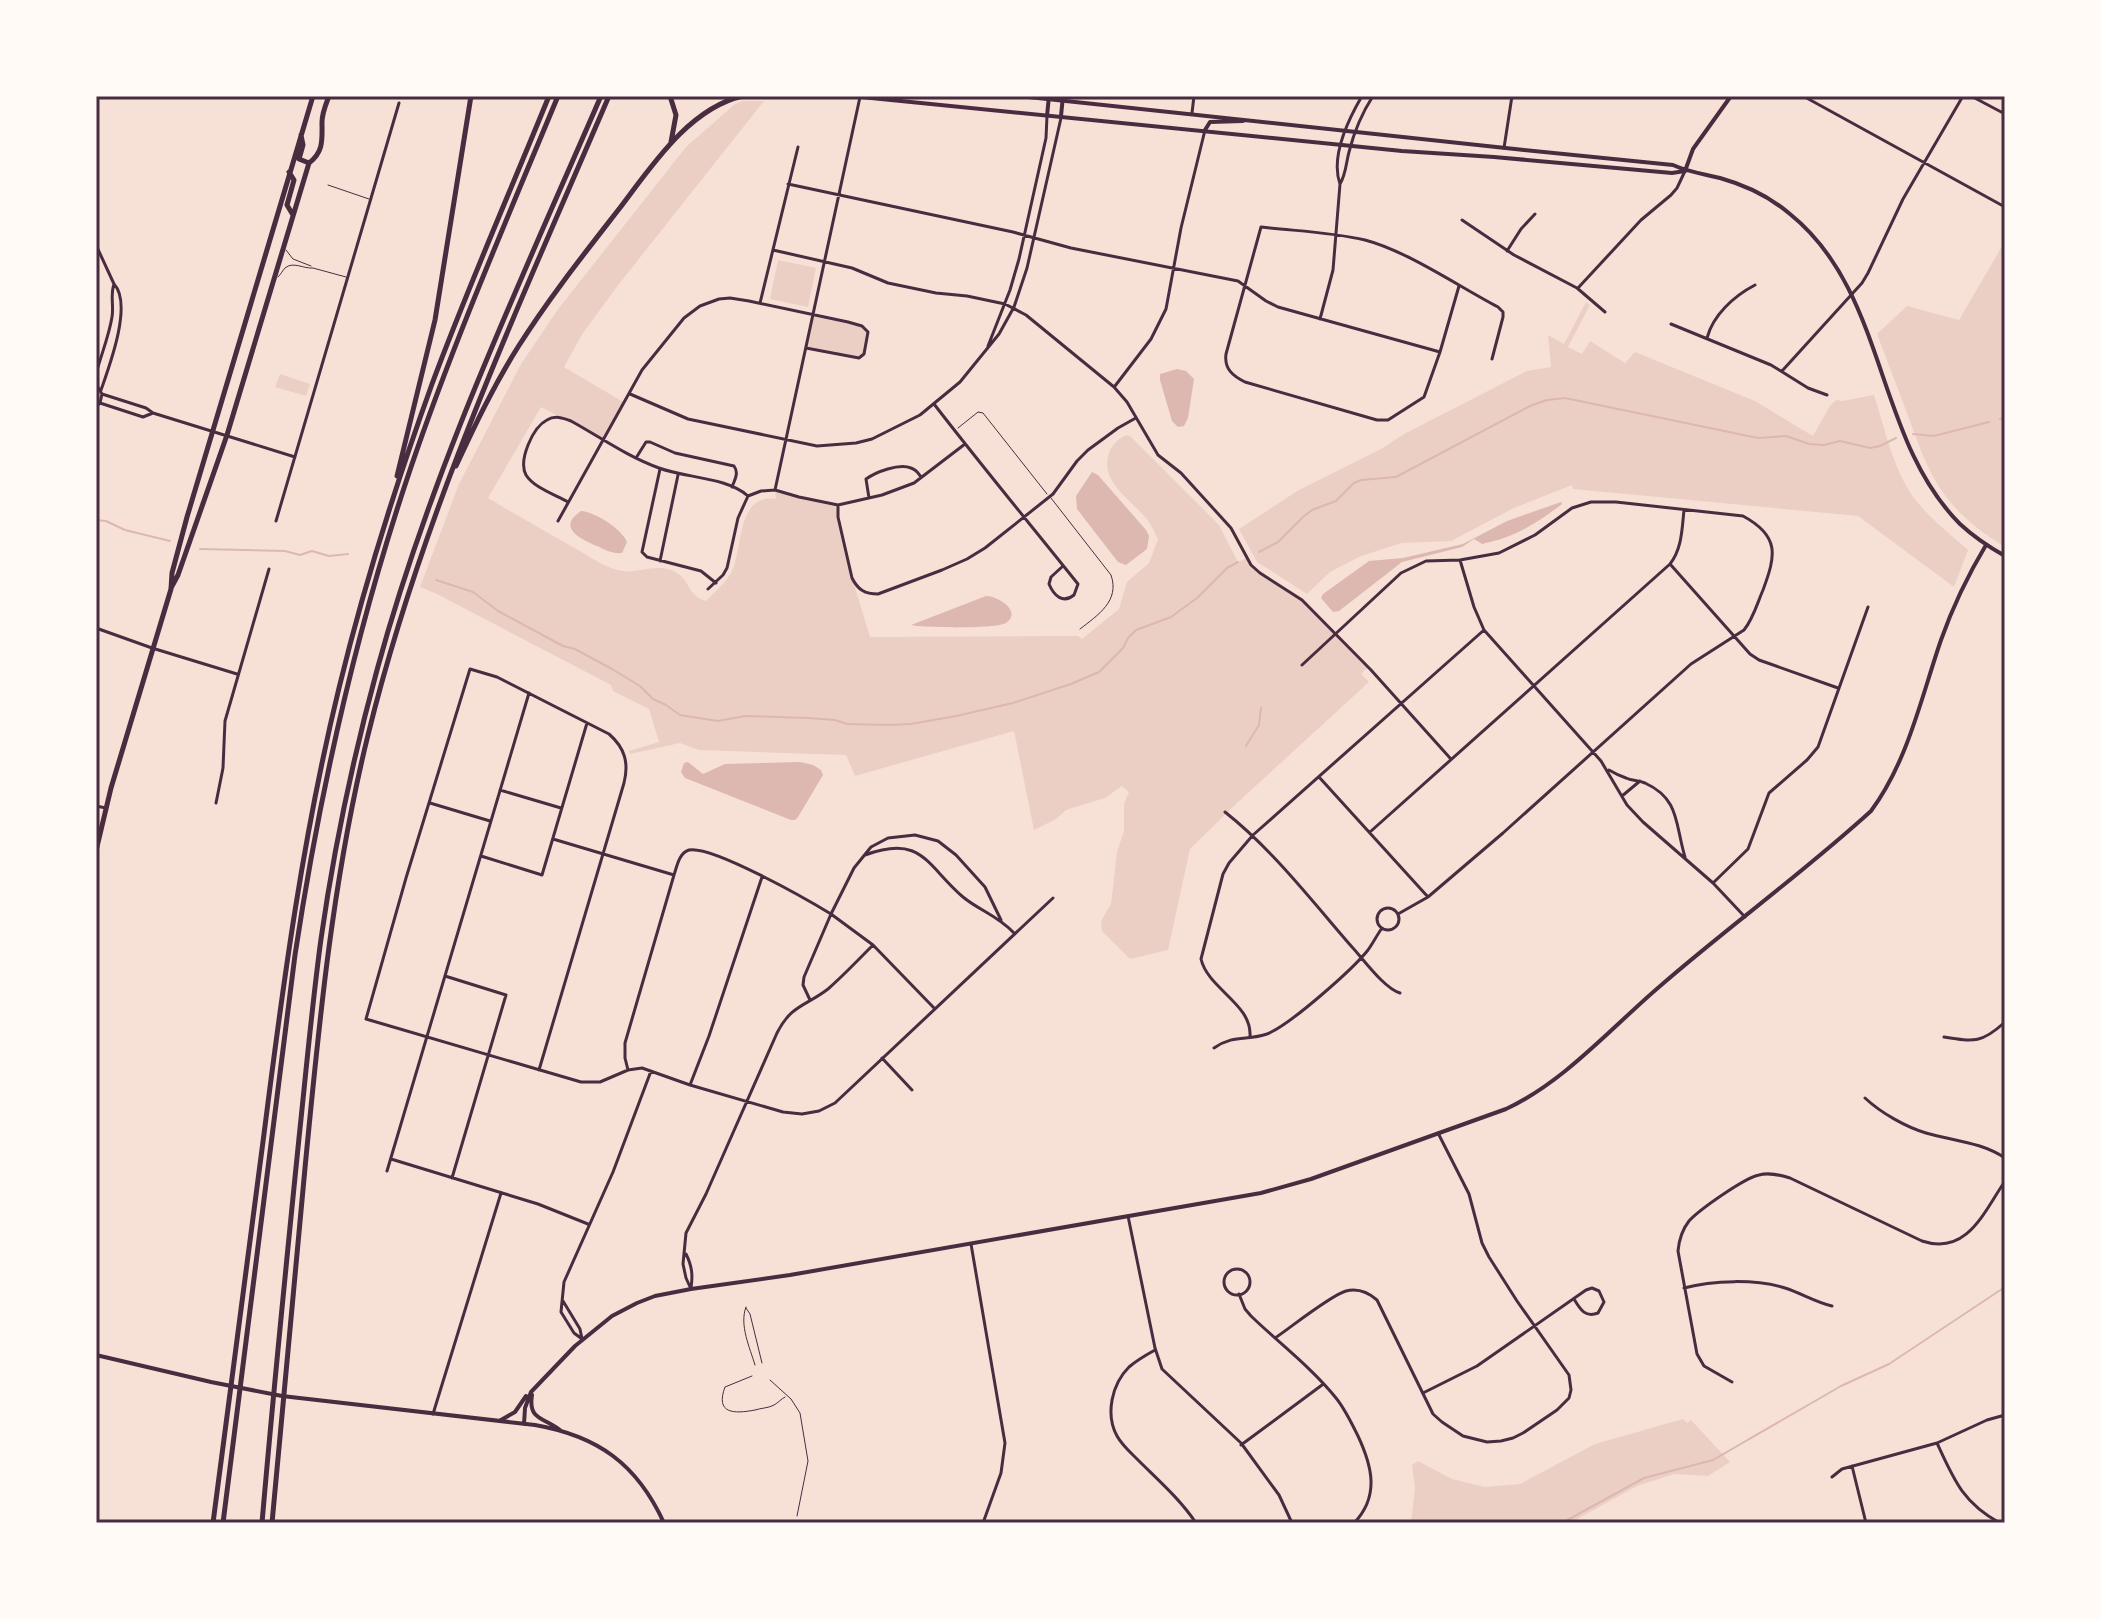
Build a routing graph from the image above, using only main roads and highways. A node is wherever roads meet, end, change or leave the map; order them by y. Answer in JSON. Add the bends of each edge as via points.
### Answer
{"nodes":[{"id":1,"x":313,"y":96,"type":"edge"},
{"id":2,"x":329,"y":96,"type":"edge"},
{"id":3,"x":471,"y":96,"type":"edge"},
{"id":4,"x":549,"y":96,"type":"edge"},
{"id":5,"x":558,"y":96,"type":"edge"},
{"id":6,"x":601,"y":96,"type":"edge"},
{"id":7,"x":609,"y":96,"type":"edge"},
{"id":8,"x":670,"y":96,"type":"edge"},
{"id":9,"x":743,"y":96,"type":"edge"},
{"id":10,"x":301,"y":134,"type":"junction"},
{"id":11,"x":670,"y":143,"type":"junction"},
{"id":12,"x":309,"y":163,"type":"junction"},
{"id":13,"x":289,"y":172,"type":"junction"},
{"id":14,"x":293,"y":216,"type":"junction"},
{"id":15,"x":440,"y":499,"type":"junction"},
{"id":16,"x":389,"y":510,"type":"junction"},
{"id":17,"x":171,"y":589,"type":"junction"},
{"id":18,"x":96,"y":851,"type":"edge"},
{"id":19,"x":213,"y":1523,"type":"edge"},
{"id":20,"x":223,"y":1523,"type":"edge"},
{"id":21,"x":262,"y":1523,"type":"edge"},
{"id":22,"x":272,"y":1523,"type":"edge"}],
"edges":[{"from":1,"to":10,"type":"main road"},
{"from":2,"to":12,"type":"main road","via":[[322,145]]},
{"from":3,"to":16,"type":"main road","via":[[435,320]]},
{"from":4,"to":16,"type":"main road","via":[[444,352]]},
{"from":5,"to":20,"type":"main road","via":[[425,427],[340,717],[293,970]]},
{"from":6,"to":21,"type":"main road","via":[[432,496],[360,736],[318,960]]},
{"from":7,"to":15,"type":"main road"},
{"from":8,"to":11,"type":"main road","via":[[676,115]]},
{"from":9,"to":11,"type":"main road","via":[[710,109]]},
{"from":10,"to":12,"type":"main road","via":[[299,159]]},
{"from":10,"to":13,"type":"main road"},
{"from":11,"to":15,"type":"main road","via":[[534,322]]},
{"from":12,"to":14,"type":"main road"},
{"from":13,"to":14,"type":"main road","via":[[294,180],[287,205]]},
{"from":13,"to":17,"type":"main road","via":[[175,559]]},
{"from":14,"to":17,"type":"main road","via":[[227,435]]},
{"from":15,"to":22,"type":"main road","via":[[381,683],[338,882],[317,1040]]},
{"from":16,"to":19,"type":"main road","via":[[339,686],[302,864]]},
{"from":17,"to":18,"type":"main road"}]}
